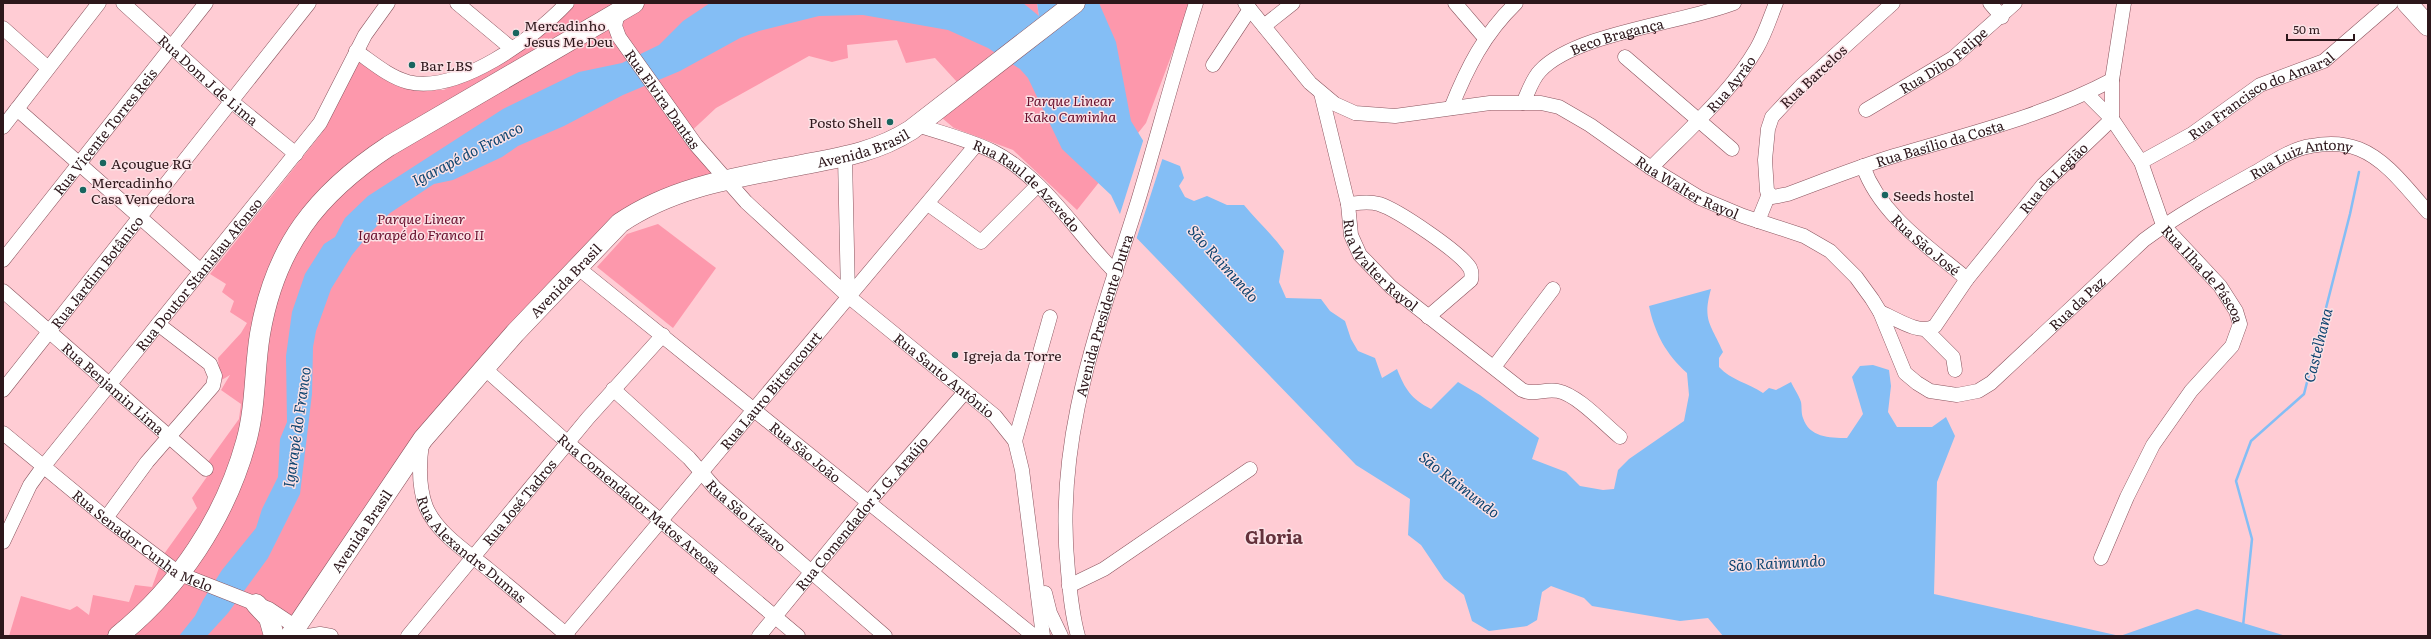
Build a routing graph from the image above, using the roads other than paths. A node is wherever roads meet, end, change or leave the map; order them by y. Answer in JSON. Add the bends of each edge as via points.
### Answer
{"nodes":[{"id":1,"x":99,"y":3,"type":"edge"},
{"id":2,"x":123,"y":3,"type":"edge"},
{"id":3,"x":206,"y":3,"type":"edge"},
{"id":4,"x":309,"y":3,"type":"edge"},
{"id":5,"x":388,"y":3,"type":"edge"},
{"id":6,"x":458,"y":3,"type":"edge"},
{"id":7,"x":567,"y":3,"type":"edge"},
{"id":8,"x":1075,"y":3,"type":"edge"},
{"id":9,"x":1196,"y":3,"type":"edge"},
{"id":10,"x":1294,"y":3,"type":"edge"},
{"id":11,"x":1455,"y":3,"type":"edge"},
{"id":12,"x":1516,"y":3,"type":"edge"},
{"id":13,"x":1734,"y":3,"type":"edge"},
{"id":14,"x":1893,"y":3,"type":"edge"},
{"id":15,"x":1990,"y":3,"type":"edge"},
{"id":16,"x":2016,"y":3,"type":"edge"},
{"id":17,"x":2124,"y":3,"type":"edge"},
{"id":18,"x":2391,"y":3,"type":"edge"},
{"id":19,"x":2407,"y":3,"type":"edge"},
{"id":20,"x":1770,"y":5,"type":"edge"},
{"id":21,"x":1247,"y":6,"type":"edge"},
{"id":22,"x":626,"y":7,"type":"edge"},
{"id":23,"x":2002,"y":17,"type":"junction"},
{"id":24,"x":1264,"y":26,"type":"junction"},
{"id":25,"x":2428,"y":26,"type":"edge"},
{"id":26,"x":5,"y":34,"type":"edge"},
{"id":27,"x":1485,"y":38,"type":"junction"},
{"id":28,"x":172,"y":48,"type":"junction"},
{"id":29,"x":511,"y":48,"type":"junction"},
{"id":30,"x":356,"y":51,"type":"junction"},
{"id":31,"x":1625,"y":57,"type":"dead end"},
{"id":32,"x":1213,"y":65,"type":"dead end"},
{"id":33,"x":48,"y":68,"type":"junction"},
{"id":34,"x":2112,"y":80,"type":"junction"},
{"id":35,"x":1321,"y":93,"type":"junction"},
{"id":36,"x":2087,"y":94,"type":"junction"},
{"id":37,"x":231,"y":101,"type":"junction"},
{"id":38,"x":1523,"y":103,"type":"junction"},
{"id":39,"x":1451,"y":108,"type":"junction"},
{"id":40,"x":17,"y":109,"type":"junction"},
{"id":41,"x":1866,"y":110,"type":"dead end"},
{"id":42,"x":2112,"y":119,"type":"junction"},
{"id":43,"x":1697,"y":121,"type":"junction"},
{"id":44,"x":917,"y":125,"type":"junction"},
{"id":45,"x":3,"y":127,"type":"edge"},
{"id":46,"x":976,"y":145,"type":"junction"},
{"id":47,"x":1732,"y":149,"type":"dead end"},
{"id":48,"x":296,"y":154,"type":"junction"},
{"id":49,"x":845,"y":157,"type":"junction"},
{"id":50,"x":2142,"y":162,"type":"junction"},
{"id":51,"x":79,"y":164,"type":"junction"},
{"id":52,"x":1863,"y":166,"type":"junction"},
{"id":53,"x":1651,"y":168,"type":"junction"},
{"id":54,"x":725,"y":179,"type":"junction"},
{"id":55,"x":1037,"y":186,"type":"junction"},
{"id":56,"x":1768,"y":192,"type":"junction"},
{"id":57,"x":928,"y":204,"type":"junction"},
{"id":58,"x":1348,"y":204,"type":"junction"},
{"id":59,"x":2428,"y":212,"type":"edge"},
{"id":60,"x":142,"y":216,"type":"junction"},
{"id":61,"x":1758,"y":220,"type":"junction"},
{"id":62,"x":2163,"y":225,"type":"junction"},
{"id":63,"x":3,"y":260,"type":"edge"},
{"id":64,"x":578,"y":267,"type":"junction"},
{"id":65,"x":202,"y":271,"type":"junction"},
{"id":66,"x":1116,"y":273,"type":"junction"},
{"id":67,"x":1967,"y":279,"type":"junction"},
{"id":68,"x":1552,"y":289,"type":"dead end"},
{"id":69,"x":3,"y":291,"type":"edge"},
{"id":70,"x":848,"y":296,"type":"junction"},
{"id":71,"x":1880,"y":312,"type":"junction"},
{"id":72,"x":1050,"y":317,"type":"dead end"},
{"id":73,"x":1428,"y":317,"type":"junction"},
{"id":74,"x":158,"y":324,"type":"junction"},
{"id":75,"x":1926,"y":330,"type":"junction"},
{"id":76,"x":50,"y":332,"type":"junction"},
{"id":77,"x":663,"y":335,"type":"junction"},
{"id":78,"x":1494,"y":367,"type":"junction"},
{"id":79,"x":484,"y":368,"type":"junction"},
{"id":80,"x":1955,"y":370,"type":"dead end"},
{"id":81,"x":1991,"y":383,"type":"joint"},
{"id":82,"x":110,"y":384,"type":"junction"},
{"id":83,"x":613,"y":389,"type":"junction"},
{"id":84,"x":3,"y":390,"type":"edge"},
{"id":85,"x":965,"y":392,"type":"junction"},
{"id":86,"x":754,"y":410,"type":"junction"},
{"id":87,"x":3,"y":433,"type":"edge"},
{"id":88,"x":169,"y":436,"type":"junction"},
{"id":89,"x":1620,"y":437,"type":"dead end"},
{"id":90,"x":423,"y":439,"type":"junction"},
{"id":91,"x":1015,"y":441,"type":"junction"},
{"id":92,"x":568,"y":443,"type":"junction"},
{"id":93,"x":43,"y":467,"type":"junction"},
{"id":94,"x":206,"y":469,"type":"dead end"},
{"id":95,"x":1250,"y":469,"type":"dead end"},
{"id":96,"x":702,"y":473,"type":"junction"},
{"id":97,"x":868,"y":503,"type":"junction"},
{"id":98,"x":106,"y":518,"type":"junction"},
{"id":99,"x":662,"y":520,"type":"junction"},
{"id":100,"x":1031,"y":534,"type":"junction"},
{"id":101,"x":3,"y":542,"type":"edge"},
{"id":102,"x":473,"y":557,"type":"junction"},
{"id":103,"x":2101,"y":558,"type":"dead end"},
{"id":104,"x":812,"y":570,"type":"junction"},
{"id":105,"x":180,"y":574,"type":"junction"},
{"id":106,"x":1069,"y":586,"type":"junction"},
{"id":107,"x":253,"y":603,"type":"junction"},
{"id":108,"x":775,"y":617,"type":"junction"},
{"id":109,"x":298,"y":633,"type":"edge"},
{"id":110,"x":566,"y":635,"type":"edge"},
{"id":111,"x":118,"y":636,"type":"edge"},
{"id":112,"x":274,"y":636,"type":"edge"},
{"id":113,"x":332,"y":636,"type":"edge"},
{"id":114,"x":408,"y":636,"type":"edge"},
{"id":115,"x":759,"y":636,"type":"edge"},
{"id":116,"x":798,"y":636,"type":"edge"},
{"id":117,"x":885,"y":636,"type":"edge"},
{"id":118,"x":1034,"y":636,"type":"edge"},
{"id":119,"x":1043,"y":636,"type":"edge"},
{"id":120,"x":1061,"y":636,"type":"edge"},
{"id":121,"x":1078,"y":636,"type":"edge"}],
"edges":[{"from":1,"to":33,"type":"street"},
{"from":2,"to":28,"type":"street","name":"Rua Dom J de Lima"},
{"from":3,"to":28,"type":"street","name":"Rua Vicente Torres Reis"},
{"from":4,"to":37,"type":"street","name":"Rua Jardim Botânico"},
{"from":5,"to":30,"type":"street","name":"Rua Doutor Stanislau Afonso"},
{"from":6,"to":29,"type":"street"},
{"from":7,"to":29,"type":"street","via":[[541,28]]},
{"from":8,"to":44,"type":"highway","name":"Avenida Brasil"},
{"from":9,"to":66,"type":"street","name":"Avenida Presidente Dutra"},
{"from":10,"to":24,"type":"street"},
{"from":11,"to":27,"type":"street"},
{"from":12,"to":27,"type":"street"},
{"from":13,"to":38,"type":"street","name":"Beco Bragança","via":[[1713,11],[1601,39],[1559,55],[1539,71]]},
{"from":14,"to":56,"type":"street","name":"Rua Barcelos","via":[[1801,86],[1772,118],[1768,129],[1765,160]]},
{"from":15,"to":23,"type":"street"},
{"from":16,"to":23,"type":"street","name":"Rua Dibo Felipe"},
{"from":17,"to":34,"type":"street"},
{"from":18,"to":50,"type":"street","name":"Rua Francisco do Amaral","via":[[2324,61],[2260,85],[2192,134]]},
{"from":19,"to":25,"type":"highway"},
{"from":20,"to":43,"type":"street","name":"Rua Ayrão","via":[[1763,38],[1746,64]]},
{"from":21,"to":24,"type":"street","name":"Rua Walter Rayol"},
{"from":21,"to":32,"type":"street"},
{"from":22,"to":54,"type":"street","name":"Rua Elvira Dantas","via":[[616,26],[624,44],[696,145]]},
{"from":22,"to":105,"type":"highway","via":[[389,146],[359,166],[316,206],[292,241],[268,297],[260,335],[254,399],[246,442],[234,478],[216,517]]},
{"from":23,"to":41,"type":"street","name":"Rua Dibo Felipe","via":[[1953,58]]},
{"from":24,"to":35,"type":"street","name":"Rua Walter Rayol","via":[[1301,73]]},
{"from":26,"to":33,"type":"street"},
{"from":27,"to":39,"type":"street","via":[[1460,83]]},
{"from":28,"to":37,"type":"street","name":"Rua Dom J de Lima"},
{"from":28,"to":51,"type":"street","name":"Rua Vicente Torres Reis"},
{"from":29,"to":30,"type":"street","via":[[482,66],[455,78],[424,84],[397,78]]},
{"from":30,"to":48,"type":"street","name":"Rua Doutor Stanislau Afonso","via":[[320,123]]},
{"from":31,"to":43,"type":"street"},
{"from":33,"to":40,"type":"street"},
{"from":34,"to":36,"type":"street","name":"Rua Basílio da Costa"},
{"from":34,"to":42,"type":"street"},
{"from":35,"to":39,"type":"street","name":"Rua Walter Rayol","via":[[1344,109],[1369,115],[1395,116]]},
{"from":35,"to":58,"type":"street","name":"Rua Walter Rayol"},
{"from":36,"to":42,"type":"street","name":"Rua Ilha de Páscoa"},
{"from":36,"to":52,"type":"street","name":"Rua Basílio da Costa","via":[[1964,138]]},
{"from":37,"to":48,"type":"street","name":"Rua Dom J de Lima"},
{"from":37,"to":60,"type":"street","name":"Rua Jardim Botânico"},
{"from":38,"to":39,"type":"street","name":"Rua Walter Rayol","via":[[1490,103]]},
{"from":38,"to":53,"type":"street","name":"Rua Walter Rayol","via":[[1559,107],[1590,125]]},
{"from":40,"to":45,"type":"street"},
{"from":40,"to":51,"type":"street"},
{"from":42,"to":50,"type":"street","name":"Rua Ilha de Páscoa"},
{"from":42,"to":67,"type":"street","name":"Rua da Legião","via":[[2043,185]]},
{"from":43,"to":47,"type":"street"},
{"from":43,"to":53,"type":"street","name":"Rua Ayrão"},
{"from":44,"to":46,"type":"street","name":"Rua Raul de Azevedo"},
{"from":44,"to":49,"type":"highway","name":"Avenida Brasil","via":[[885,145]]},
{"from":46,"to":55,"type":"street","name":"Rua Raul de Azevedo","via":[[1002,157]]},
{"from":46,"to":57,"type":"street","name":"Rua Lauro Bittencourt"},
{"from":48,"to":65,"type":"street","name":"Rua Doutor Stanislau Afonso"},
{"from":49,"to":54,"type":"highway","name":"Avenida Brasil"},
{"from":49,"to":70,"type":"street"},
{"from":50,"to":62,"type":"street","name":"Rua Ilha de Páscoa"},
{"from":51,"to":60,"type":"street"},
{"from":51,"to":63,"type":"street","name":"Rua Vicente Torres Reis"},
{"from":52,"to":56,"type":"street","name":"Rua Basílio da Costa","via":[[1788,194],[1773,197]]},
{"from":52,"to":67,"type":"street","name":"Rua São José","via":[[1873,188],[1911,233]]},
{"from":53,"to":61,"type":"street","name":"Rua Walter Rayol","via":[[1700,198]]},
{"from":54,"to":64,"type":"highway","name":"Avenida Brasil","via":[[681,191],[639,210],[615,227]]},
{"from":54,"to":70,"type":"street","name":"Rua Santo Antônio","via":[[760,216]]},
{"from":55,"to":57,"type":"street","via":[[981,242]]},
{"from":55,"to":66,"type":"street","name":"Rua Raul de Azevedo"},
{"from":56,"to":61,"type":"street"},
{"from":57,"to":70,"type":"street","name":"Rua Lauro Bittencourt"},
{"from":58,"to":73,"type":"street","name":"Rua Walter Rayol","via":[[1351,235],[1360,256],[1391,287]]},
{"from":58,"to":73,"type":"street","name":"Rua Walter Rayol","via":[[1368,202],[1390,209],[1420,228],[1470,268],[1471,280]]},
{"from":59,"to":62,"type":"street","name":"Rua Luiz Antony","via":[[2385,165],[2372,155],[2358,149],[2326,144],[2310,146],[2286,155]]},
{"from":60,"to":65,"type":"street"},
{"from":60,"to":76,"type":"street","name":"Rua Jardim Botânico"},
{"from":61,"to":71,"type":"street","name":"Rua Walter Rayol","via":[[1804,236],[1830,251],[1856,277]]},
{"from":62,"to":81,"type":"street","name":"Rua da Paz","via":[[2122,258]]},
{"from":62,"to":103,"type":"street","name":"Rua Ilha de Páscoa","via":[[2220,286],[2236,312],[2240,324],[2232,346],[2191,390],[2154,446],[2127,497]]},
{"from":64,"to":77,"type":"street","name":"Rua São João"},
{"from":64,"to":79,"type":"highway","name":"Avenida Brasil"},
{"from":65,"to":74,"type":"street","name":"Rua Doutor Stanislau Afonso"},
{"from":66,"to":106,"type":"street","name":"Avenida Presidente Dutra","via":[[1090,355],[1071,439],[1065,510]]},
{"from":67,"to":75,"type":"street","name":"Rua da Legião","via":[[1939,322]]},
{"from":68,"to":78,"type":"street"},
{"from":69,"to":76,"type":"street","name":"Rua Benjamin Lima"},
{"from":70,"to":85,"type":"street","name":"Rua Santo Antônio"},
{"from":70,"to":86,"type":"street","name":"Rua Lauro Bittencourt"},
{"from":71,"to":75,"type":"street"},
{"from":71,"to":81,"type":"street","name":"Rua Walter Rayol","via":[[1897,360],[1905,373],[1917,383],[1930,391],[1957,394],[1978,391]]},
{"from":72,"to":91,"type":"street"},
{"from":73,"to":78,"type":"street","name":"Rua Walter Rayol"},
{"from":74,"to":82,"type":"street","name":"Rua Doutor Stanislau Afonso"},
{"from":74,"to":88,"type":"street","via":[[210,364],[216,376],[213,386]]},
{"from":75,"to":80,"type":"street","via":[[1954,357]]},
{"from":76,"to":82,"type":"street","name":"Rua Benjamin Lima"},
{"from":76,"to":84,"type":"street","name":"Rua Jardim Botânico"},
{"from":77,"to":83,"type":"street","name":"Rua José Tadros"},
{"from":77,"to":86,"type":"street","name":"Rua São João"},
{"from":78,"to":89,"type":"street","name":"Rua Walter Rayol","via":[[1529,393],[1551,390],[1566,394]]},
{"from":79,"to":90,"type":"highway","name":"Avenida Brasil"},
{"from":79,"to":92,"type":"street","name":"Rua Comendador Matos Areosa"},
{"from":82,"to":88,"type":"street","name":"Rua Benjamin Lima"},
{"from":82,"to":93,"type":"street","name":"Rua Doutor Stanislau Afonso"},
{"from":83,"to":92,"type":"street","name":"Rua José Tadros"},
{"from":83,"to":96,"type":"street","name":"Rua São Lázaro"},
{"from":85,"to":91,"type":"street","name":"Rua Santo Antônio","via":[[995,416]]},
{"from":85,"to":97,"type":"street","name":"Rua Comendador J. G. Araújo"},
{"from":86,"to":96,"type":"street","name":"Rua Lauro Bittencourt"},
{"from":86,"to":97,"type":"street","name":"Rua São João"},
{"from":87,"to":93,"type":"street","name":"Rua Senador Cunha Melo"},
{"from":88,"to":94,"type":"street","name":"Rua Benjamin Lima"},
{"from":88,"to":98,"type":"street","via":[[130,483]]},
{"from":90,"to":102,"type":"street","name":"Rua Alexandre Dumas","via":[[420,473],[426,506],[440,528]]},
{"from":90,"to":109,"type":"highway","name":"Avenida Brasil"},
{"from":91,"to":100,"type":"street","name":"Rua Santo Antônio"},
{"from":92,"to":99,"type":"street","name":"Rua Comendador Matos Areosa"},
{"from":92,"to":102,"type":"street","name":"Rua José Tadros"},
{"from":93,"to":98,"type":"street","name":"Rua Senador Cunha Melo"},
{"from":93,"to":101,"type":"street","name":"Rua Doutor Stanislau Afonso","via":[[30,485]]},
{"from":95,"to":106,"type":"street","via":[[1104,569]]},
{"from":96,"to":99,"type":"street","name":"Rua Lauro Bittencourt"},
{"from":96,"to":104,"type":"street","name":"Rua São Lázaro","via":[[715,488]]},
{"from":97,"to":104,"type":"street","name":"Rua Comendador J. G. Araújo"},
{"from":97,"to":118,"type":"street","name":"Rua São João"},
{"from":98,"to":105,"type":"street","name":"Rua Senador Cunha Melo"},
{"from":99,"to":108,"type":"street","name":"Rua Comendador Matos Areosa"},
{"from":99,"to":110,"type":"street","name":"Rua Lauro Bittencourt"},
{"from":100,"to":119,"type":"street","name":"Rua Santo Antônio"},
{"from":100,"to":120,"type":"street","via":[[1050,613]]},
{"from":102,"to":110,"type":"street","name":"Rua Alexandre Dumas"},
{"from":102,"to":114,"type":"street","name":"Rua José Tadros"},
{"from":104,"to":108,"type":"street","name":"Rua Comendador J. G. Araújo"},
{"from":104,"to":117,"type":"street","name":"Rua São Lázaro"},
{"from":105,"to":107,"type":"street","name":"Rua Senador Cunha Melo"},
{"from":105,"to":111,"type":"highway","via":[[150,608]]},
{"from":106,"to":121,"type":"street","name":"Avenida Presidente Dutra"},
{"from":107,"to":109,"type":"street","name":"Rua Senador Cunha Melo","via":[[275,611]]},
{"from":107,"to":112,"type":"highway","via":[[269,618]]},
{"from":108,"to":115,"type":"street","name":"Rua Comendador J. G. Araújo"},
{"from":108,"to":116,"type":"street","name":"Rua Comendador Matos Areosa"},
{"from":109,"to":113,"type":"street"}]}
